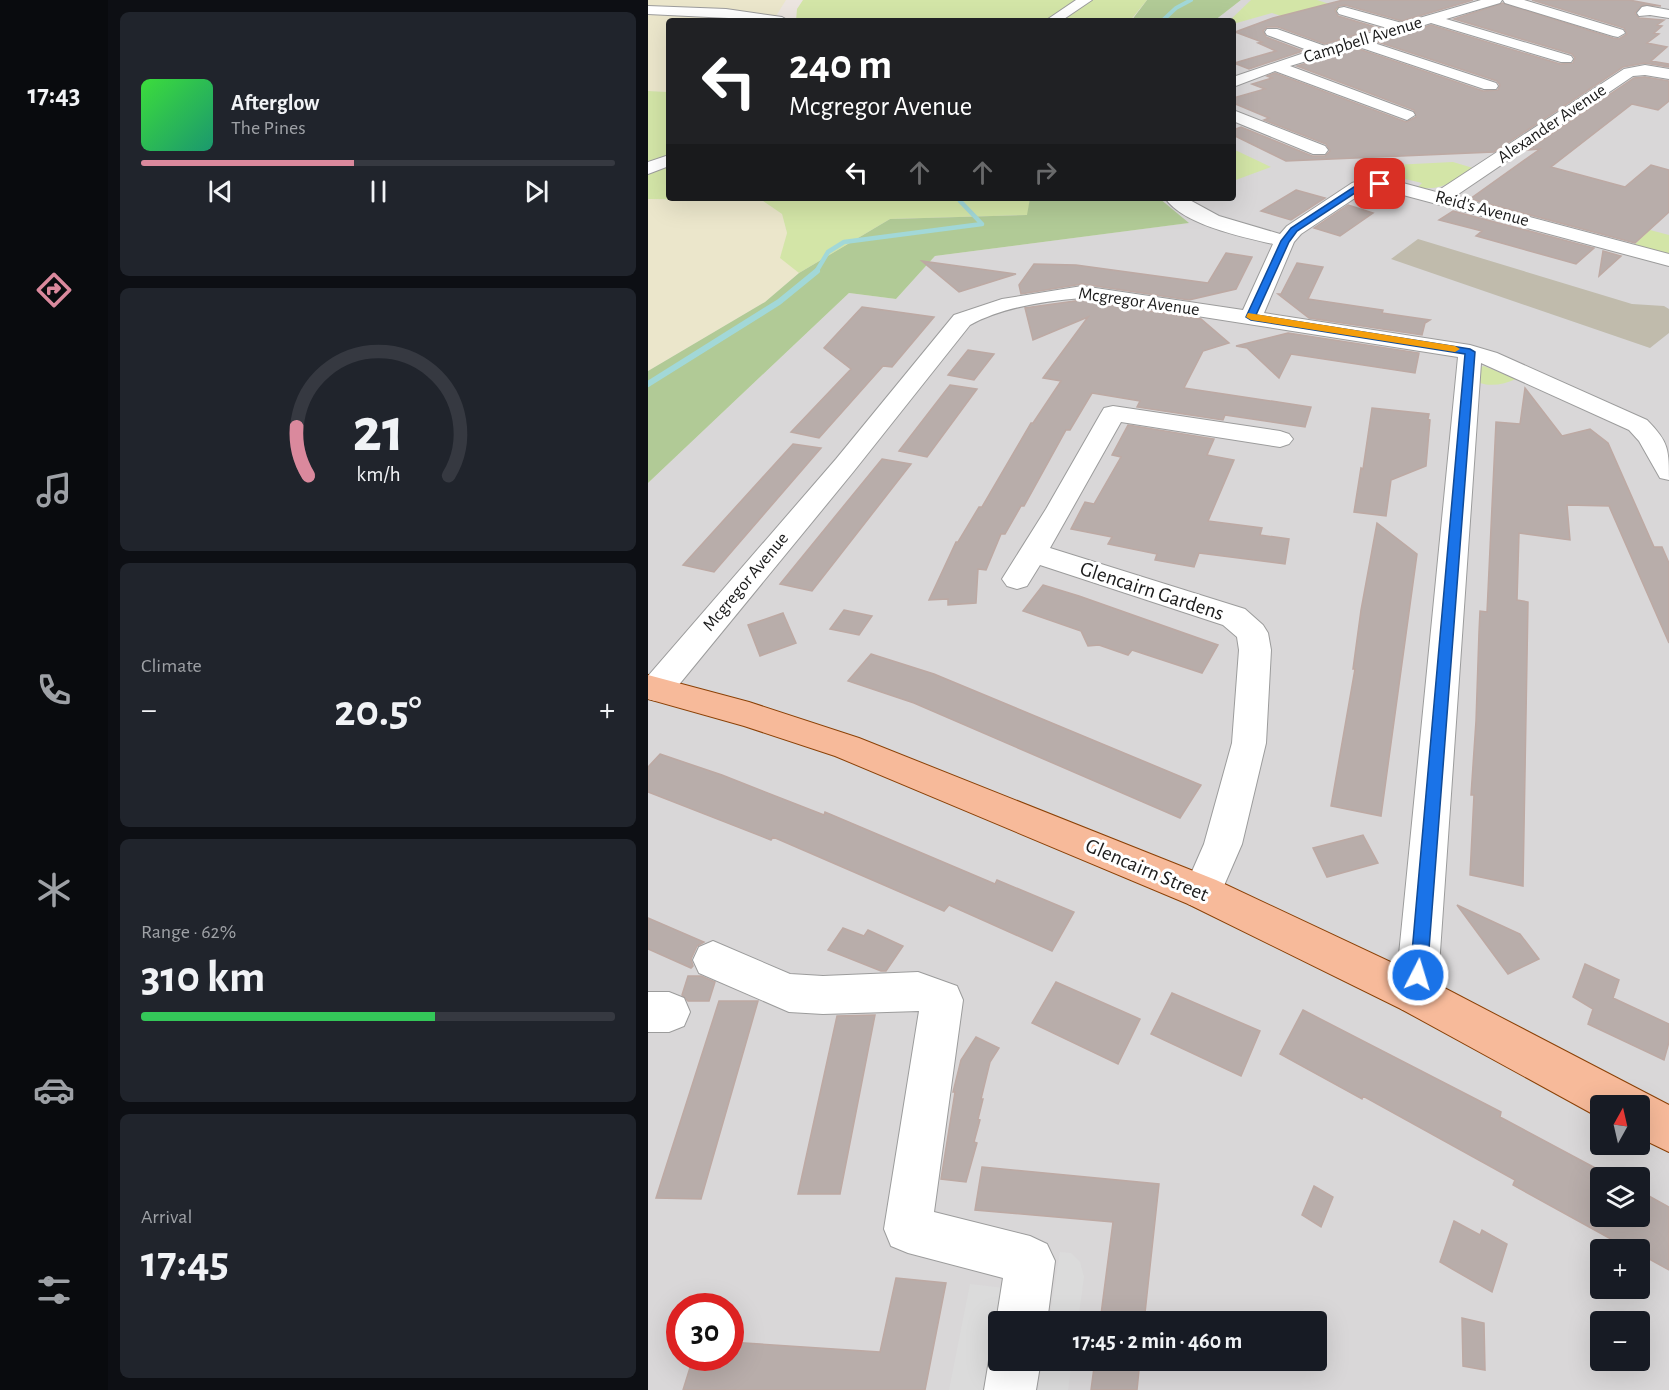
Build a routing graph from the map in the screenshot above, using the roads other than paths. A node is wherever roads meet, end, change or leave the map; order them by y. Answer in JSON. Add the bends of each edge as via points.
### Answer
{"nodes":[{"id":1,"x":1085,"y":0,"type":"edge"},
{"id":2,"x":1456,"y":0,"type":"edge"},
{"id":3,"x":1495,"y":0,"type":"edge"},
{"id":4,"x":1510,"y":0,"type":"edge"},
{"id":5,"x":1475,"y":6,"type":"junction"},
{"id":6,"x":648,"y":10,"type":"edge"},
{"id":7,"x":1344,"y":11,"type":"dead end"},
{"id":8,"x":1644,"y":13,"type":"dead end"},
{"id":9,"x":1669,"y":14,"type":"edge"},
{"id":10,"x":785,"y":18,"type":"edge"},
{"id":11,"x":1057,"y":18,"type":"edge"},
{"id":12,"x":1431,"y":19,"type":"junction"},
{"id":13,"x":1403,"y":28,"type":"junction"},
{"id":14,"x":1272,"y":32,"type":"dead end"},
{"id":15,"x":1618,"y":33,"type":"dead end"},
{"id":16,"x":1358,"y":42,"type":"junction"},
{"id":17,"x":1325,"y":51,"type":"junction"},
{"id":18,"x":1566,"y":59,"type":"dead end"},
{"id":19,"x":1275,"y":66,"type":"junction"},
{"id":20,"x":1669,"y":75,"type":"edge"},
{"id":21,"x":1236,"y":81,"type":"edge"},
{"id":22,"x":1490,"y":86,"type":"dead end"},
{"id":23,"x":1407,"y":115,"type":"dead end"},
{"id":24,"x":1236,"y":116,"type":"edge"},
{"id":25,"x":1319,"y":150,"type":"dead end"},
{"id":26,"x":666,"y":161,"type":"edge"},
{"id":27,"x":648,"y":169,"type":"edge"},
{"id":28,"x":1440,"y":198,"type":"junction"},
{"id":29,"x":1179,"y":201,"type":"edge"},
{"id":30,"x":1285,"y":241,"type":"junction"},
{"id":31,"x":1669,"y":260,"type":"edge"},
{"id":32,"x":1251,"y":317,"type":"junction"},
{"id":33,"x":1470,"y":352,"type":"junction"},
{"id":34,"x":1669,"y":418,"type":"edge"},
{"id":35,"x":1638,"y":426,"type":"junction"},
{"id":36,"x":1280,"y":439,"type":"dead end"},
{"id":37,"x":1669,"y":472,"type":"edge"},
{"id":38,"x":652,"y":688,"type":"edge"},
{"id":39,"x":1202,"y":892,"type":"junction"},
{"id":40,"x":713,"y":960,"type":"dead end"},
{"id":41,"x":1416,"y":996,"type":"junction"},
{"id":42,"x":1603,"y":1095,"type":"edge"},
{"id":43,"x":1650,"y":1119,"type":"edge"},
{"id":44,"x":1669,"y":1129,"type":"edge"},
{"id":45,"x":1023,"y":1311,"type":"edge"},
{"id":46,"x":1013,"y":1371,"type":"edge"},
{"id":47,"x":1010,"y":1390,"type":"edge"}],
"edges":[{"from":1,"to":11,"type":"street"},
{"from":2,"to":5,"type":"street"},
{"from":3,"to":5,"type":"street","name":"Campbell Avenue"},
{"from":4,"to":15,"type":"street"},
{"from":5,"to":12,"type":"street","name":"Campbell Avenue"},
{"from":6,"to":10,"type":"street"},
{"from":7,"to":13,"type":"street"},
{"from":8,"to":9,"type":"street","via":[[1647,10]]},
{"from":12,"to":13,"type":"street","name":"Campbell Avenue"},
{"from":12,"to":18,"type":"street"},
{"from":13,"to":16,"type":"street","name":"Campbell Avenue"},
{"from":14,"to":17,"type":"street"},
{"from":16,"to":17,"type":"street","name":"Campbell Avenue"},
{"from":16,"to":22,"type":"street"},
{"from":17,"to":19,"type":"street","name":"Campbell Avenue"},
{"from":19,"to":21,"type":"street","name":"Campbell Avenue"},
{"from":19,"to":23,"type":"street"},
{"from":20,"to":28,"type":"street","name":"Alexander Avenue","via":[[1645,70],[1629,72]]},
{"from":24,"to":25,"type":"street"},
{"from":26,"to":27,"type":"street"},
{"from":28,"to":30,"type":"street","name":"Reid's Avenue","via":[[1388,185],[1363,186],[1294,230]]},
{"from":28,"to":31,"type":"street","name":"Reid's Avenue"},
{"from":29,"to":30,"type":"street","via":[[1252,234]]},
{"from":30,"to":32,"type":"street","name":"Reid's Avenue"},
{"from":32,"to":33,"type":"street","name":"Mcgregor Avenue"},
{"from":32,"to":38,"type":"street","name":"Mcgregor Avenue","via":[[1074,292],[969,314],[845,465]]},
{"from":33,"to":35,"type":"street","name":"Mcgregor Avenue"},
{"from":33,"to":41,"type":"street"},
{"from":34,"to":35,"type":"street"},
{"from":35,"to":37,"type":"street","via":[[1650,436]]},
{"from":36,"to":39,"type":"street","name":"Glencairn Gardens","via":[[1117,403],[1025,566],[1234,618],[1252,633],[1255,660],[1249,743],[1222,844]]},
{"from":38,"to":39,"type":"main road","name":"Glencairn Street","via":[[847,747]]},
{"from":39,"to":41,"type":"main road","name":"Glencairn Street"},
{"from":40,"to":45,"type":"street","via":[[789,993],[918,991],[942,1000],[908,1229],[1030,1261]]},
{"from":41,"to":42,"type":"main road","name":"Glencairn Street"},
{"from":43,"to":44,"type":"main road"},
{"from":46,"to":47,"type":"street"}]}
